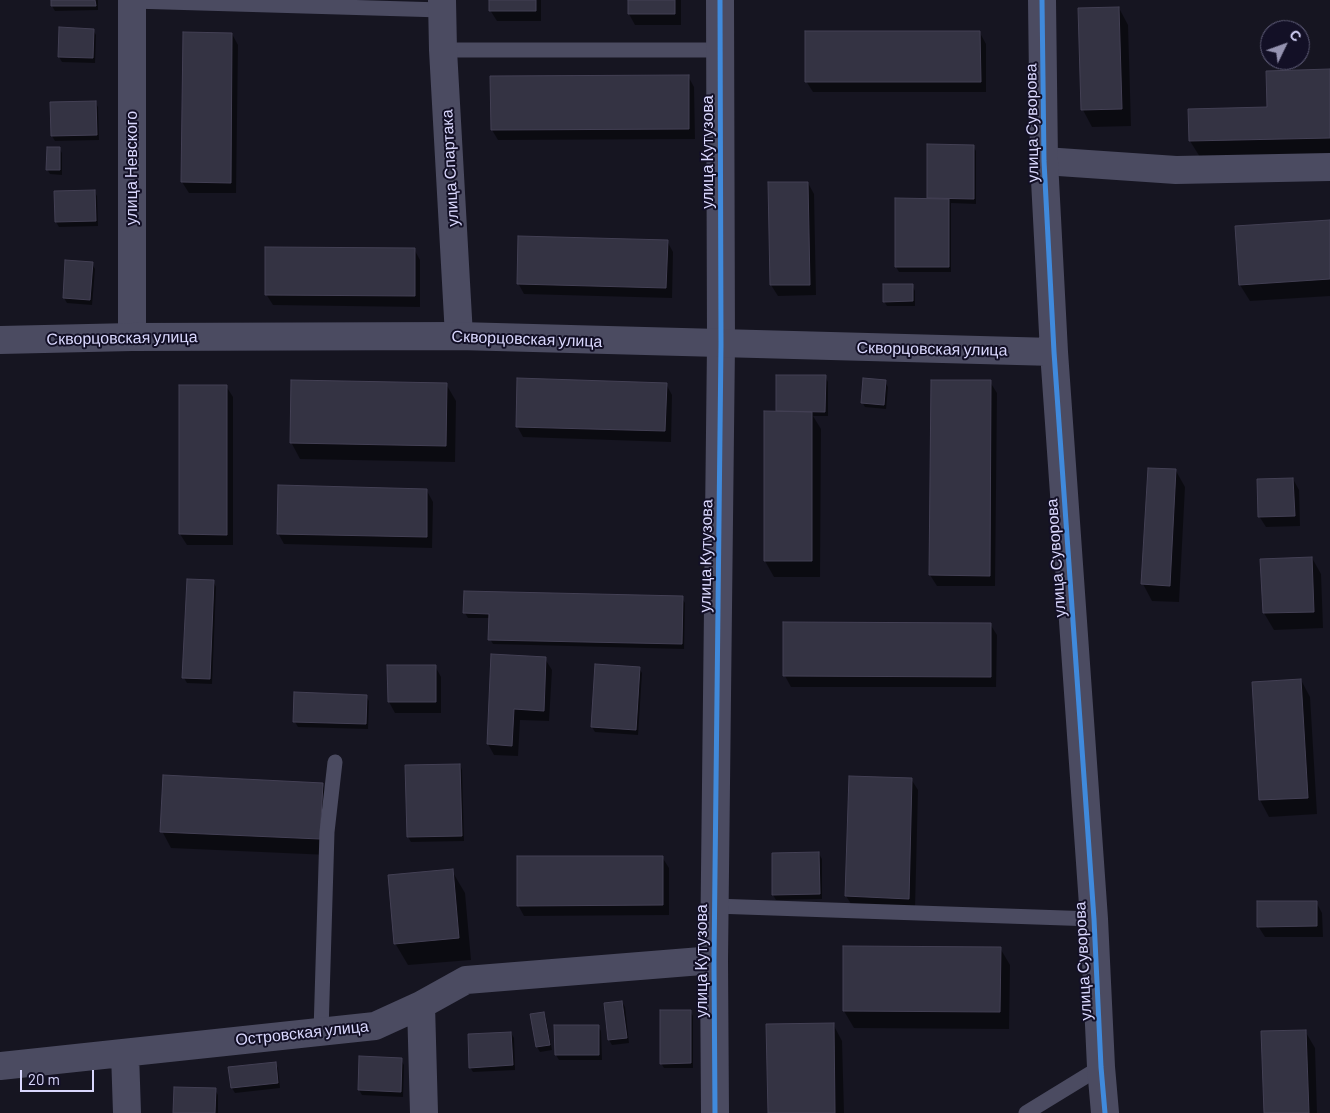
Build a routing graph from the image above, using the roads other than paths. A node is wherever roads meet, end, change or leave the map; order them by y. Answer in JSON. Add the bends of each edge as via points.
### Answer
{"nodes":[{"id":1,"x":132,"y":0,"type":"edge"},
{"id":2,"x":720,"y":0,"type":"edge"},
{"id":3,"x":1042,"y":0,"type":"edge"},
{"id":4,"x":442,"y":5,"type":"edge"},
{"id":5,"x":443,"y":50,"type":"junction"},
{"id":6,"x":720,"y":50,"type":"junction"},
{"id":7,"x":1044,"y":161,"type":"junction"},
{"id":8,"x":1330,"y":166,"type":"edge"},
{"id":9,"x":459,"y":336,"type":"junction"},
{"id":10,"x":132,"y":337,"type":"junction"},
{"id":11,"x":0,"y":340,"type":"edge"},
{"id":12,"x":721,"y":344,"type":"junction"},
{"id":13,"x":1054,"y":352,"type":"junction"},
{"id":14,"x":335,"y":762,"type":"dead end"},
{"id":15,"x":714,"y":906,"type":"junction"},
{"id":16,"x":1094,"y":919,"type":"junction"},
{"id":17,"x":714,"y":960,"type":"junction"},
{"id":18,"x":421,"y":1005,"type":"junction"},
{"id":19,"x":321,"y":1032,"type":"junction"},
{"id":20,"x":125,"y":1052,"type":"junction"},
{"id":21,"x":0,"y":1066,"type":"edge"},
{"id":22,"x":1100,"y":1067,"type":"junction"},
{"id":23,"x":127,"y":1113,"type":"edge"},
{"id":24,"x":424,"y":1113,"type":"edge"},
{"id":25,"x":715,"y":1113,"type":"edge"},
{"id":26,"x":1026,"y":1113,"type":"edge"},
{"id":27,"x":1105,"y":1113,"type":"edge"}],
"edges":[{"from":1,"to":4,"type":"lane"},
{"from":1,"to":10,"type":"street","name":"улица Невского"},
{"from":2,"to":6,"type":"street","name":"улица Кутузова"},
{"from":3,"to":7,"type":"street","name":"улица Суворова"},
{"from":4,"to":5,"type":"street","name":"улица Спартака"},
{"from":5,"to":6,"type":"lane"},
{"from":5,"to":9,"type":"street","name":"улица Спартака"},
{"from":6,"to":12,"type":"street","name":"улица Кутузова"},
{"from":7,"to":8,"type":"street","via":[[1176,170]]},
{"from":7,"to":13,"type":"street","name":"улица Суворова"},
{"from":9,"to":10,"type":"street","name":"Скворцовская улица"},
{"from":9,"to":12,"type":"street","name":"Скворцовская улица"},
{"from":10,"to":11,"type":"street","name":"Скворцовская улица"},
{"from":12,"to":13,"type":"street","name":"Скворцовская улица"},
{"from":12,"to":15,"type":"street","name":"улица Кутузова"},
{"from":13,"to":16,"type":"street","name":"улица Суворова"},
{"from":14,"to":19,"type":"lane","via":[[327,832]]},
{"from":15,"to":16,"type":"lane"},
{"from":15,"to":17,"type":"street","name":"улица Кутузова"},
{"from":16,"to":22,"type":"street","name":"улица Суворова"},
{"from":17,"to":18,"type":"street","name":"Островская улица","via":[[466,980]]},
{"from":17,"to":25,"type":"street","name":"улица Кутузова"},
{"from":18,"to":19,"type":"street","name":"Островская улица","via":[[376,1026]]},
{"from":18,"to":24,"type":"street"},
{"from":19,"to":20,"type":"street","name":"Островская улица"},
{"from":20,"to":21,"type":"street","name":"Островская улица"},
{"from":20,"to":23,"type":"street"},
{"from":22,"to":26,"type":"lane"},
{"from":22,"to":27,"type":"street","name":"улица Суворова"}]}
